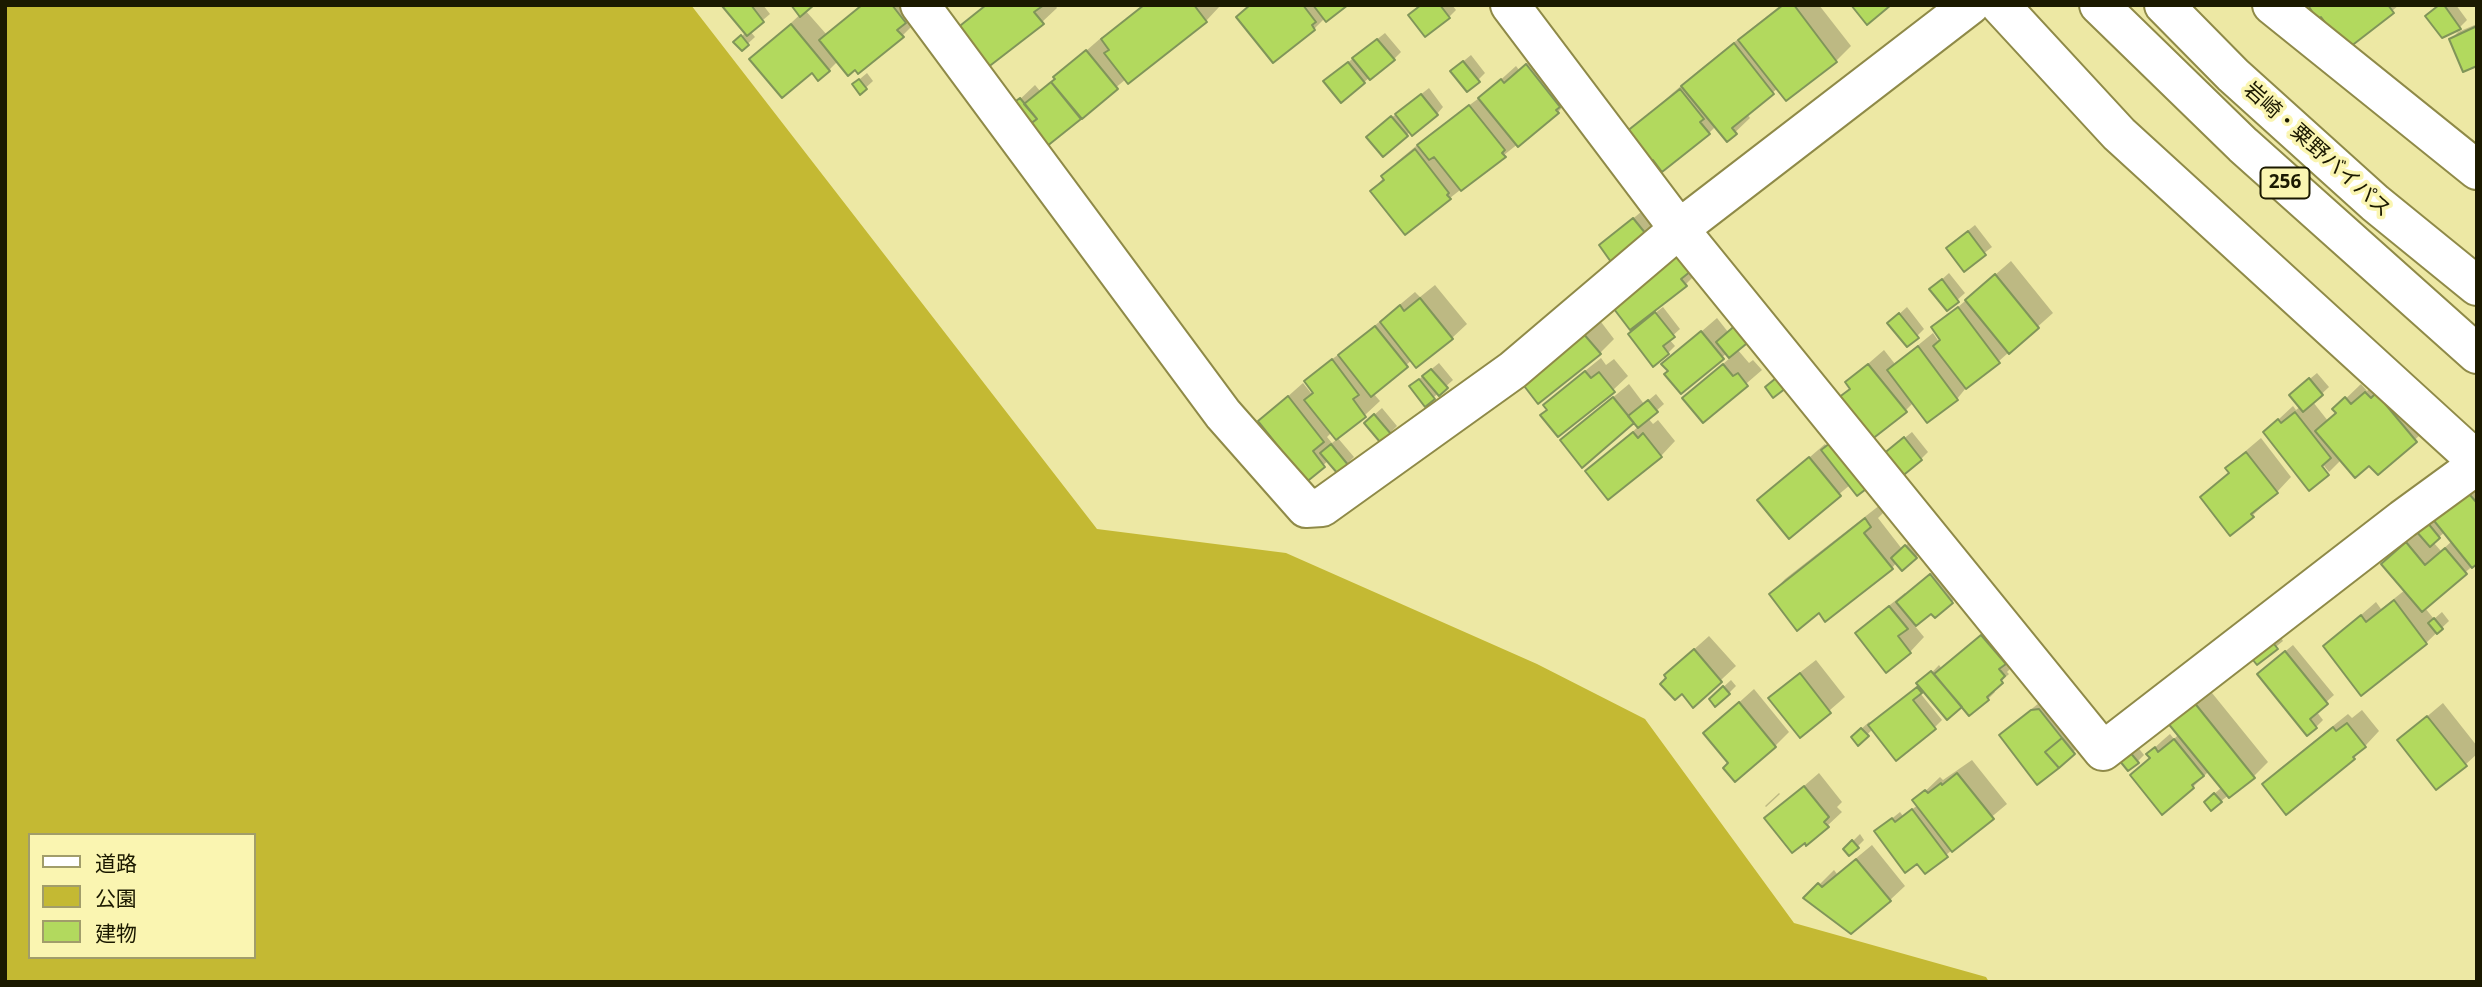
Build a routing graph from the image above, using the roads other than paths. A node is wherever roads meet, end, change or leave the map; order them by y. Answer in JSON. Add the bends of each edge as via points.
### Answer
{"nodes":[{"id":1,"x":920,"y":5,"type":"edge"},
{"id":2,"x":1510,"y":5,"type":"edge"},
{"id":3,"x":1970,"y":5,"type":"edge"},
{"id":4,"x":2000,"y":5,"type":"edge"},
{"id":5,"x":2099,"y":5,"type":"edge"},
{"id":6,"x":2164,"y":5,"type":"edge"},
{"id":7,"x":2272,"y":5,"type":"edge"},
{"id":8,"x":2477,"y":170,"type":"edge"},
{"id":9,"x":1679,"y":229,"type":"junction"},
{"id":10,"x":2477,"y":286,"type":"edge"},
{"id":11,"x":2477,"y":354,"type":"edge"},
{"id":12,"x":2477,"y":463,"type":"edge"}],
"edges":[{"from":1,"to":9,"type":"main road","via":[[1223,414],[1306,508],[1322,507],[1513,370]]},
{"from":2,"to":9,"type":"main road"},
{"from":3,"to":9,"type":"main road"},
{"from":4,"to":12,"type":"main road","via":[[2119,134]]},
{"from":5,"to":11,"type":"main road","number":"256","via":[[2243,145]]},
{"from":6,"to":10,"type":"main road","name":"岩崎・粟野バイパス","number":"256","via":[[2233,75],[2365,194]]},
{"from":7,"to":8,"type":"main road"},
{"from":9,"to":12,"type":"main road","via":[[2103,751]]}]}
